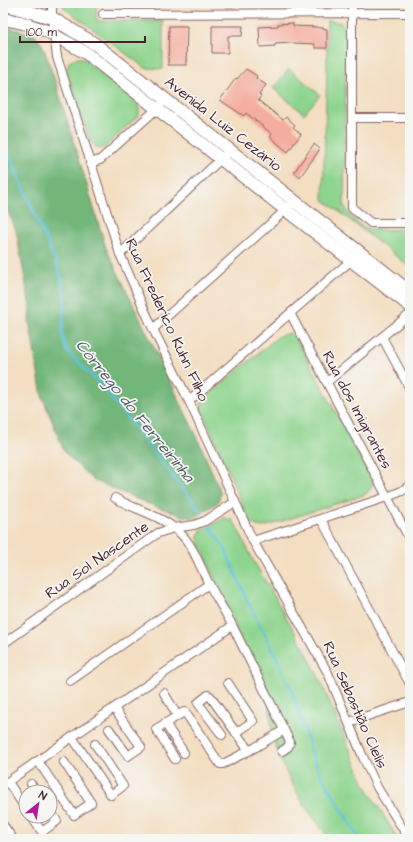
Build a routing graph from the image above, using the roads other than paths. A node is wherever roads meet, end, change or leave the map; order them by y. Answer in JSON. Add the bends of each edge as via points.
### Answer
{"nodes":[{"id":1,"x":52,"y":3,"type":"edge"},
{"id":2,"x":352,"y":3,"type":"edge"},
{"id":3,"x":3,"y":5,"type":"edge"},
{"id":4,"x":352,"y":13,"type":"junction"},
{"id":5,"x":410,"y":13,"type":"edge"},
{"id":6,"x":102,"y":14,"type":"dead end"},
{"id":7,"x":52,"y":18,"type":"junction"},
{"id":8,"x":3,"y":19,"type":"edge"},
{"id":9,"x":54,"y":34,"type":"junction"},
{"id":10,"x":166,"y":100,"type":"junction"},
{"id":11,"x":157,"y":108,"type":"junction"},
{"id":12,"x":352,"y":118,"type":"junction"},
{"id":13,"x":410,"y":118,"type":"edge"},
{"id":14,"x":230,"y":150,"type":"junction"},
{"id":15,"x":221,"y":159,"type":"junction"},
{"id":16,"x":90,"y":163,"type":"junction"},
{"id":17,"x":264,"y":177,"type":"junction"},
{"id":18,"x":255,"y":186,"type":"junction"},
{"id":19,"x":295,"y":202,"type":"junction"},
{"id":20,"x":286,"y":210,"type":"junction"},
{"id":21,"x":410,"y":223,"type":"edge"},
{"id":22,"x":120,"y":254,"type":"junction"},
{"id":23,"x":356,"y":257,"type":"junction"},
{"id":24,"x":410,"y":292,"type":"edge"},
{"id":25,"x":410,"y":306,"type":"edge"},
{"id":26,"x":290,"y":314,"type":"junction"},
{"id":27,"x":410,"y":314,"type":"edge"},
{"id":28,"x":153,"y":329,"type":"junction"},
{"id":29,"x":382,"y":337,"type":"junction"},
{"id":30,"x":327,"y":382,"type":"junction"},
{"id":31,"x":410,"y":389,"type":"edge"},
{"id":32,"x":189,"y":401,"type":"junction"},
{"id":33,"x":410,"y":485,"type":"edge"},
{"id":34,"x":387,"y":497,"type":"junction"},
{"id":35,"x":115,"y":498,"type":"dead end"},
{"id":36,"x":235,"y":502,"type":"junction"},
{"id":37,"x":321,"y":519,"type":"junction"},
{"id":38,"x":174,"y":528,"type":"junction"},
{"id":39,"x":410,"y":540,"type":"edge"},
{"id":40,"x":253,"y":541,"type":"junction"},
{"id":41,"x":209,"y":584,"type":"junction"},
{"id":42,"x":232,"y":626,"type":"junction"},
{"id":43,"x":3,"y":644,"type":"edge"},
{"id":44,"x":70,"y":681,"type":"dead end"},
{"id":45,"x":228,"y":683,"type":"dead end"},
{"id":46,"x":410,"y":684,"type":"edge"},
{"id":47,"x":164,"y":693,"type":"dead end"},
{"id":48,"x":410,"y":702,"type":"edge"},
{"id":49,"x":114,"y":708,"type":"junction"},
{"id":50,"x":177,"y":715,"type":"junction"},
{"id":51,"x":349,"y":722,"type":"junction"},
{"id":52,"x":165,"y":723,"type":"junction"},
{"id":53,"x":110,"y":729,"type":"dead end"},
{"id":54,"x":284,"y":730,"type":"junction"},
{"id":55,"x":236,"y":733,"type":"junction"},
{"id":56,"x":222,"y":735,"type":"dead end"},
{"id":57,"x":72,"y":737,"type":"junction"},
{"id":58,"x":95,"y":744,"type":"dead end"},
{"id":59,"x":249,"y":751,"type":"junction"},
{"id":60,"x":282,"y":751,"type":"dead end"},
{"id":61,"x":184,"y":753,"type":"dead end"},
{"id":62,"x":175,"y":759,"type":"dead end"},
{"id":63,"x":38,"y":760,"type":"junction"},
{"id":64,"x":64,"y":762,"type":"dead end"},
{"id":65,"x":5,"y":783,"type":"edge"},
{"id":66,"x":18,"y":798,"type":"edge"},
{"id":67,"x":36,"y":824,"type":"edge"},
{"id":68,"x":54,"y":824,"type":"edge"},
{"id":69,"x":3,"y":825,"type":"edge"},
{"id":70,"x":12,"y":839,"type":"edge"},
{"id":71,"x":410,"y":839,"type":"edge"}],
"edges":[{"from":1,"to":7,"type":"street","name":"Rua Frederico Kuhn Filho"},
{"from":2,"to":4,"type":"street"},
{"from":3,"to":7,"type":"street","name":"Avenida Luiz Cezário"},
{"from":4,"to":5,"type":"street"},
{"from":4,"to":6,"type":"street"},
{"from":4,"to":12,"type":"street"},
{"from":7,"to":9,"type":"street","name":"Rua Frederico Kuhn Filho"},
{"from":7,"to":10,"type":"street","name":"Avenida Luiz Cezário","via":[[95,44]]},
{"from":8,"to":9,"type":"street","name":"Avenida Luiz Cezário"},
{"from":9,"to":11,"type":"street","name":"Avenida Luiz Cezário","via":[[86,53]]},
{"from":9,"to":16,"type":"street","name":"Rua Frederico Kuhn Filho","via":[[57,57]]},
{"from":10,"to":11,"type":"street"},
{"from":10,"to":14,"type":"street","name":"Avenida Luiz Cezário"},
{"from":11,"to":15,"type":"street","name":"Avenida Luiz Cezário"},
{"from":11,"to":16,"type":"street","via":[[100,160]]},
{"from":12,"to":13,"type":"street"},
{"from":12,"to":21,"type":"street","via":[[352,208],[371,223]]},
{"from":14,"to":15,"type":"street"},
{"from":14,"to":17,"type":"street","name":"Avenida Luiz Cezário"},
{"from":15,"to":18,"type":"street","name":"Avenida Luiz Cezário"},
{"from":15,"to":22,"type":"street"},
{"from":16,"to":22,"type":"street","name":"Rua Frederico Kuhn Filho"},
{"from":17,"to":18,"type":"street"},
{"from":17,"to":19,"type":"street","name":"Avenida Luiz Cezário"},
{"from":18,"to":20,"type":"street","name":"Avenida Luiz Cezário"},
{"from":19,"to":20,"type":"street"},
{"from":19,"to":23,"type":"street","name":"Avenida Luiz Cezário"},
{"from":20,"to":23,"type":"street","name":"Avenida Luiz Cezário"},
{"from":20,"to":28,"type":"street"},
{"from":22,"to":28,"type":"street","name":"Rua Frederico Kuhn Filho"},
{"from":23,"to":24,"type":"street","name":"Avenida Luiz Cezário"},
{"from":23,"to":25,"type":"street","name":"Avenida Luiz Cezário"},
{"from":23,"to":26,"type":"street"},
{"from":26,"to":30,"type":"street","name":"Rua dos Imigrantes"},
{"from":26,"to":32,"type":"street"},
{"from":27,"to":29,"type":"street"},
{"from":28,"to":32,"type":"street","name":"Rua Frederico Kuhn Filho"},
{"from":29,"to":30,"type":"street"},
{"from":29,"to":31,"type":"street"},
{"from":30,"to":34,"type":"street","name":"Rua dos Imigrantes"},
{"from":32,"to":36,"type":"street","name":"Rua Frederico Kuhn Filho"},
{"from":33,"to":34,"type":"street"},
{"from":34,"to":37,"type":"street"},
{"from":34,"to":39,"type":"street","name":"Rua dos Imigrantes"},
{"from":35,"to":38,"type":"street"},
{"from":36,"to":38,"type":"street","name":"Rua Sol Nascente","via":[[194,526]]},
{"from":36,"to":40,"type":"street","name":"Rua Frederico Kuhn Filho"},
{"from":37,"to":40,"type":"street"},
{"from":37,"to":46,"type":"street"},
{"from":38,"to":41,"type":"street","via":[[194,553]]},
{"from":38,"to":43,"type":"street","name":"Rua Sol Nascente","via":[[158,533]]},
{"from":40,"to":51,"type":"street","name":"Rua Sebastião Clelis","via":[[328,673]]},
{"from":41,"to":42,"type":"street"},
{"from":41,"to":44,"type":"street"},
{"from":42,"to":49,"type":"street"},
{"from":42,"to":54,"type":"street"},
{"from":45,"to":55,"type":"street","via":[[252,721]]},
{"from":47,"to":50,"type":"street"},
{"from":48,"to":51,"type":"street"},
{"from":49,"to":53,"type":"street","via":[[141,747],[128,756]]},
{"from":49,"to":57,"type":"street"},
{"from":50,"to":52,"type":"street"},
{"from":50,"to":59,"type":"street","via":[[185,712],[220,764]]},
{"from":51,"to":71,"type":"street","name":"Rua Sebastião Clelis","via":[[377,787]]},
{"from":52,"to":61,"type":"street"},
{"from":52,"to":62,"type":"street","via":[[156,729]]},
{"from":54,"to":59,"type":"street"},
{"from":54,"to":60,"type":"street","via":[[290,742]]},
{"from":55,"to":56,"type":"street","via":[[208,696],[198,703]]},
{"from":55,"to":59,"type":"street"},
{"from":57,"to":58,"type":"street","via":[[111,794],[123,786]]},
{"from":57,"to":63,"type":"street"},
{"from":63,"to":64,"type":"street","via":[[74,815],[91,802]]},
{"from":63,"to":65,"type":"street"},
{"from":65,"to":66,"type":"street"},
{"from":67,"to":68,"type":"street","via":[[42,832]]},
{"from":69,"to":70,"type":"street"}]}
